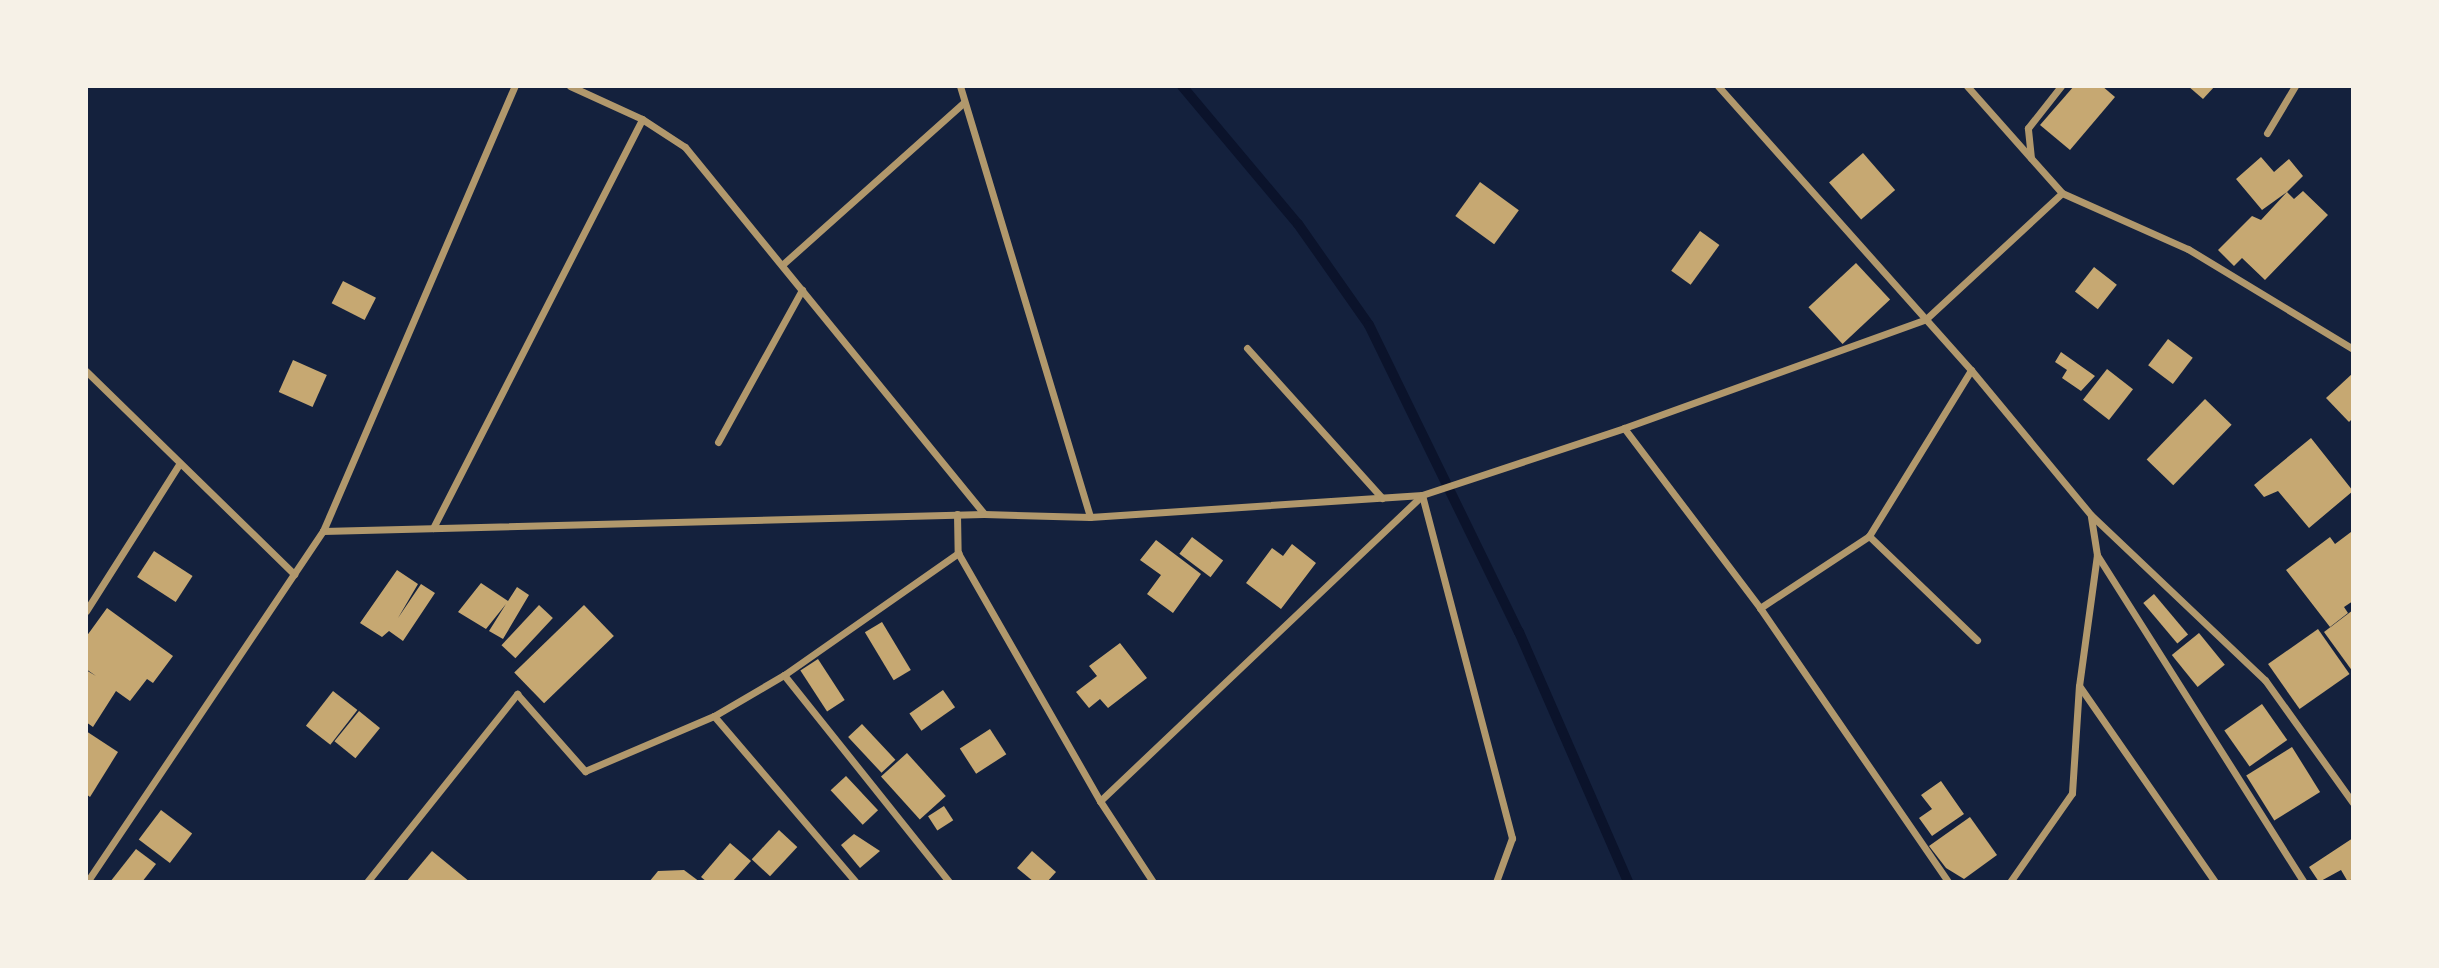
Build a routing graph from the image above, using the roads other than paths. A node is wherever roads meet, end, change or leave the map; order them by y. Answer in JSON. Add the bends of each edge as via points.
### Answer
{"nodes":[{"id":1,"x":515,"y":86,"type":"edge"},
{"id":2,"x":570,"y":86,"type":"edge"},
{"id":3,"x":960,"y":86,"type":"edge"},
{"id":4,"x":1718,"y":86,"type":"edge"},
{"id":5,"x":1967,"y":86,"type":"edge"},
{"id":6,"x":2061,"y":86,"type":"edge"},
{"id":7,"x":2295,"y":86,"type":"edge"},
{"id":8,"x":964,"y":102,"type":"junction"},
{"id":9,"x":642,"y":119,"type":"junction"},
{"id":10,"x":2267,"y":133,"type":"dead end"},
{"id":11,"x":2031,"y":158,"type":"junction"},
{"id":12,"x":2062,"y":193,"type":"junction"},
{"id":13,"x":782,"y":265,"type":"junction"},
{"id":14,"x":802,"y":290,"type":"junction"},
{"id":15,"x":1926,"y":318,"type":"junction"},
{"id":16,"x":1247,"y":348,"type":"dead end"},
{"id":17,"x":2353,"y":349,"type":"edge"},
{"id":18,"x":1971,"y":370,"type":"junction"},
{"id":19,"x":86,"y":371,"type":"edge"},
{"id":20,"x":1624,"y":428,"type":"junction"},
{"id":21,"x":718,"y":442,"type":"dead end"},
{"id":22,"x":180,"y":463,"type":"junction"},
{"id":23,"x":1422,"y":495,"type":"junction"},
{"id":24,"x":1382,"y":498,"type":"junction"},
{"id":25,"x":957,"y":514,"type":"junction"},
{"id":26,"x":984,"y":514,"type":"junction"},
{"id":27,"x":2091,"y":515,"type":"junction"},
{"id":28,"x":1090,"y":517,"type":"junction"},
{"id":29,"x":433,"y":528,"type":"junction"},
{"id":30,"x":323,"y":531,"type":"junction"},
{"id":31,"x":1868,"y":536,"type":"junction"},
{"id":32,"x":958,"y":553,"type":"junction"},
{"id":33,"x":2096,"y":555,"type":"junction"},
{"id":34,"x":294,"y":574,"type":"junction"},
{"id":35,"x":1760,"y":608,"type":"junction"},
{"id":36,"x":86,"y":611,"type":"edge"},
{"id":37,"x":1977,"y":640,"type":"dead end"},
{"id":38,"x":784,"y":675,"type":"junction"},
{"id":39,"x":2079,"y":686,"type":"junction"},
{"id":40,"x":714,"y":716,"type":"junction"},
{"id":41,"x":1100,"y":801,"type":"junction"},
{"id":42,"x":2353,"y":803,"type":"edge"},
{"id":43,"x":87,"y":882,"type":"edge"},
{"id":44,"x":367,"y":882,"type":"edge"},
{"id":45,"x":856,"y":882,"type":"edge"},
{"id":46,"x":949,"y":882,"type":"edge"},
{"id":47,"x":1153,"y":882,"type":"edge"},
{"id":48,"x":1496,"y":882,"type":"edge"},
{"id":49,"x":1948,"y":882,"type":"edge"},
{"id":50,"x":2010,"y":882,"type":"edge"},
{"id":51,"x":2215,"y":882,"type":"edge"},
{"id":52,"x":2304,"y":882,"type":"edge"}],
"edges":[{"from":1,"to":30,"type":"street"},
{"from":2,"to":9,"type":"street"},
{"from":3,"to":8,"type":"street"},
{"from":4,"to":15,"type":"street"},
{"from":5,"to":11,"type":"street"},
{"from":6,"to":11,"type":"street","via":[[2028,128]]},
{"from":7,"to":10,"type":"street"},
{"from":8,"to":13,"type":"street"},
{"from":8,"to":28,"type":"street"},
{"from":9,"to":13,"type":"street","via":[[685,147]]},
{"from":9,"to":29,"type":"street"},
{"from":11,"to":12,"type":"street"},
{"from":12,"to":15,"type":"street"},
{"from":12,"to":17,"type":"street","via":[[2189,250]]},
{"from":13,"to":14,"type":"street"},
{"from":14,"to":21,"type":"street"},
{"from":14,"to":26,"type":"street"},
{"from":15,"to":18,"type":"street"},
{"from":15,"to":20,"type":"street"},
{"from":16,"to":24,"type":"street"},
{"from":18,"to":27,"type":"street"},
{"from":18,"to":31,"type":"street"},
{"from":19,"to":22,"type":"street"},
{"from":20,"to":23,"type":"street"},
{"from":20,"to":35,"type":"street"},
{"from":22,"to":34,"type":"street"},
{"from":22,"to":36,"type":"street"},
{"from":23,"to":24,"type":"street"},
{"from":23,"to":41,"type":"street"},
{"from":23,"to":48,"type":"street","via":[[1512,838]]},
{"from":24,"to":28,"type":"street"},
{"from":25,"to":26,"type":"street"},
{"from":25,"to":29,"type":"street"},
{"from":25,"to":32,"type":"street"},
{"from":26,"to":28,"type":"street"},
{"from":27,"to":33,"type":"street"},
{"from":27,"to":42,"type":"street","via":[[2265,680]]},
{"from":29,"to":30,"type":"street"},
{"from":30,"to":34,"type":"street"},
{"from":31,"to":35,"type":"street"},
{"from":31,"to":37,"type":"street"},
{"from":32,"to":38,"type":"street"},
{"from":32,"to":41,"type":"street"},
{"from":33,"to":39,"type":"street"},
{"from":33,"to":52,"type":"street"},
{"from":34,"to":43,"type":"street"},
{"from":35,"to":49,"type":"street"},
{"from":38,"to":40,"type":"street"},
{"from":38,"to":46,"type":"street"},
{"from":39,"to":50,"type":"street","via":[[2072,793]]},
{"from":39,"to":51,"type":"street"},
{"from":40,"to":44,"type":"street","via":[[585,771],[517,694]]},
{"from":40,"to":45,"type":"street"},
{"from":41,"to":47,"type":"street"}]}
